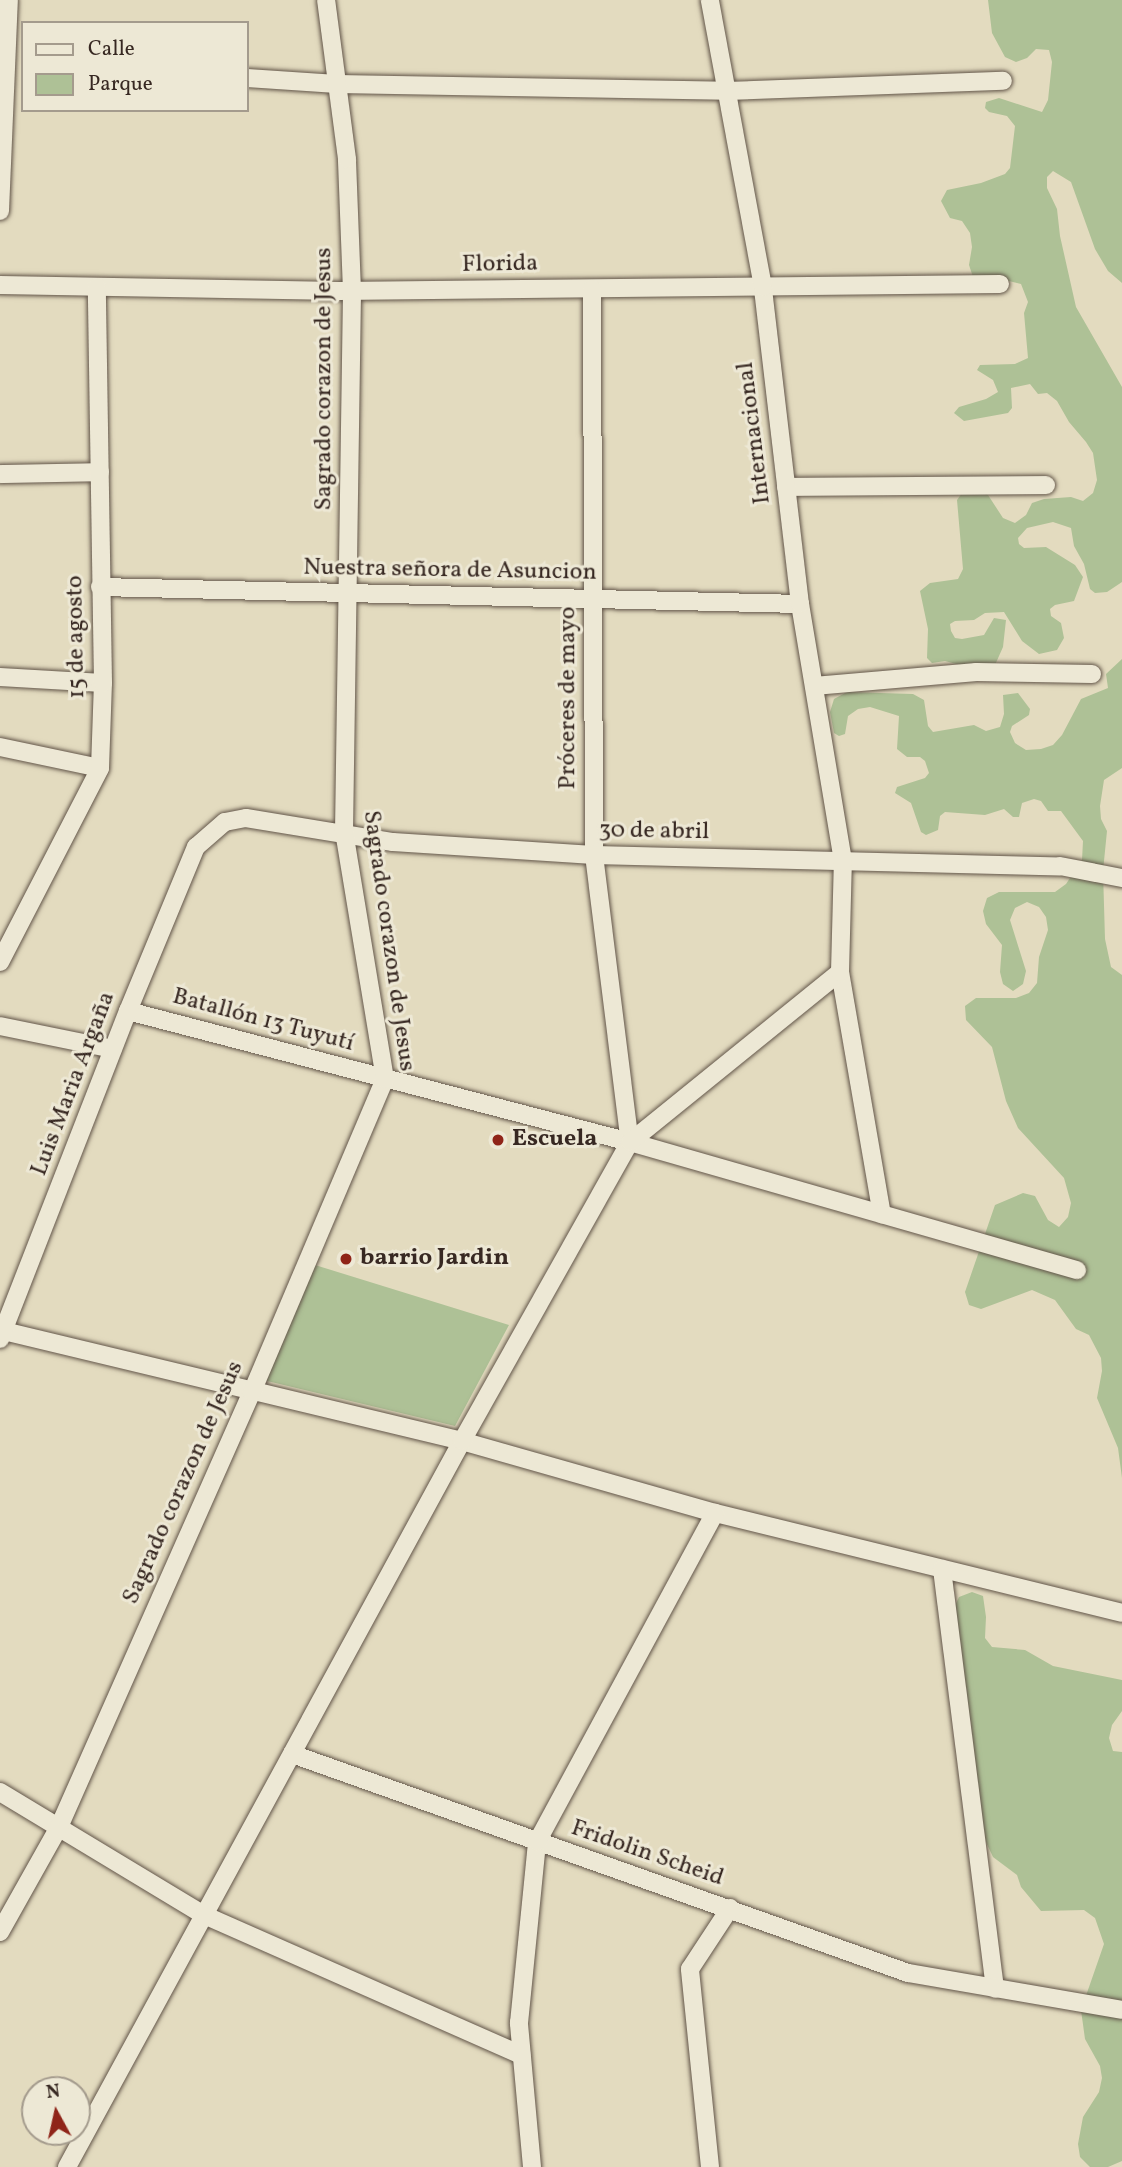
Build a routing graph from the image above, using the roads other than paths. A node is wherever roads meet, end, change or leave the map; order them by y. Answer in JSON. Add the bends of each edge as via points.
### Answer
{"nodes":[{"id":1,"x":9,"y":0,"type":"edge"},
{"id":2,"x":326,"y":0,"type":"edge"},
{"id":3,"x":710,"y":0,"type":"edge"},
{"id":4,"x":10,"y":61,"type":"edge"},
{"id":5,"x":248,"y":78,"type":"edge"},
{"id":6,"x":1003,"y":81,"type":"dead end"},
{"id":7,"x":337,"y":84,"type":"junction"},
{"id":8,"x":726,"y":91,"type":"junction"},
{"id":9,"x":0,"y":211,"type":"edge"},
{"id":10,"x":1000,"y":284,"type":"dead end"},
{"id":11,"x":0,"y":285,"type":"edge"},
{"id":12,"x":97,"y":287,"type":"junction"},
{"id":13,"x":763,"y":287,"type":"junction"},
{"id":14,"x":592,"y":289,"type":"junction"},
{"id":15,"x":352,"y":291,"type":"junction"},
{"id":16,"x":100,"y":472,"type":"junction"},
{"id":17,"x":0,"y":474,"type":"edge"},
{"id":18,"x":1046,"y":485,"type":"dead end"},
{"id":19,"x":786,"y":487,"type":"junction"},
{"id":20,"x":100,"y":587,"type":"junction"},
{"id":21,"x":349,"y":593,"type":"junction"},
{"id":22,"x":593,"y":599,"type":"junction"},
{"id":23,"x":800,"y":604,"type":"junction"},
{"id":24,"x":1092,"y":674,"type":"dead end"},
{"id":25,"x":0,"y":677,"type":"edge"},
{"id":26,"x":103,"y":682,"type":"junction"},
{"id":27,"x":814,"y":687,"type":"junction"},
{"id":28,"x":0,"y":747,"type":"edge"},
{"id":29,"x":100,"y":768,"type":"junction"},
{"id":30,"x":344,"y":832,"type":"junction"},
{"id":31,"x":196,"y":847,"type":"joint"},
{"id":32,"x":594,"y":855,"type":"junction"},
{"id":33,"x":843,"y":861,"type":"junction"},
{"id":34,"x":1122,"y":878,"type":"edge"},
{"id":35,"x":0,"y":962,"type":"edge"},
{"id":36,"x":840,"y":972,"type":"junction"},
{"id":37,"x":128,"y":1011,"type":"junction"},
{"id":38,"x":0,"y":1026,"type":"edge"},
{"id":39,"x":113,"y":1049,"type":"junction"},
{"id":40,"x":385,"y":1079,"type":"junction"},
{"id":41,"x":629,"y":1142,"type":"junction"},
{"id":42,"x":882,"y":1214,"type":"junction"},
{"id":43,"x":1077,"y":1270,"type":"dead end"},
{"id":44,"x":1,"y":1333,"type":"edge"},
{"id":45,"x":252,"y":1392,"type":"junction"},
{"id":46,"x":462,"y":1441,"type":"junction"},
{"id":47,"x":715,"y":1513,"type":"junction"},
{"id":48,"x":942,"y":1569,"type":"junction"},
{"id":49,"x":1122,"y":1613,"type":"edge"},
{"id":50,"x":292,"y":1754,"type":"junction"},
{"id":51,"x":0,"y":1792,"type":"edge"},
{"id":52,"x":59,"y":1827,"type":"junction"},
{"id":53,"x":537,"y":1842,"type":"junction"},
{"id":54,"x":730,"y":1909,"type":"junction"},
{"id":55,"x":204,"y":1916,"type":"junction"},
{"id":56,"x":0,"y":1933,"type":"edge"},
{"id":57,"x":995,"y":1989,"type":"junction"},
{"id":58,"x":1122,"y":2010,"type":"edge"},
{"id":59,"x":522,"y":2055,"type":"junction"},
{"id":60,"x":67,"y":2167,"type":"edge"},
{"id":61,"x":532,"y":2167,"type":"edge"},
{"id":62,"x":710,"y":2167,"type":"edge"}],
"edges":[{"from":1,"to":4,"type":"street"},
{"from":2,"to":7,"type":"street","name":"Sagrado corazon de Jesus"},
{"from":3,"to":8,"type":"street","name":"Internacional"},
{"from":4,"to":9,"type":"street"},
{"from":5,"to":7,"type":"street"},
{"from":6,"to":8,"type":"street"},
{"from":7,"to":8,"type":"street"},
{"from":7,"to":15,"type":"street","name":"Sagrado corazon de Jesus","via":[[347,159]]},
{"from":8,"to":13,"type":"street","name":"Internacional"},
{"from":10,"to":13,"type":"street","name":"Florida"},
{"from":11,"to":12,"type":"street","name":"Florida"},
{"from":12,"to":15,"type":"street","name":"Florida"},
{"from":12,"to":16,"type":"street","name":"15 de agosto"},
{"from":13,"to":14,"type":"street","name":"Florida"},
{"from":13,"to":19,"type":"street","name":"Internacional"},
{"from":14,"to":15,"type":"street","name":"Florida"},
{"from":14,"to":22,"type":"street","name":"Próceres de mayo"},
{"from":15,"to":21,"type":"street","name":"Sagrado corazon de Jesus"},
{"from":16,"to":17,"type":"street"},
{"from":16,"to":20,"type":"street","name":"15 de agosto"},
{"from":18,"to":19,"type":"street"},
{"from":19,"to":23,"type":"street","name":"Internacional"},
{"from":20,"to":21,"type":"street","name":"Nuestra señora de Asuncion"},
{"from":20,"to":26,"type":"street","name":"15 de agosto"},
{"from":21,"to":22,"type":"street","name":"Nuestra señora de Asuncion"},
{"from":21,"to":30,"type":"street","name":"Sagrado corazon de Jesus"},
{"from":22,"to":23,"type":"street","name":"Nuestra señora de Asuncion"},
{"from":22,"to":32,"type":"street","name":"Próceres de mayo"},
{"from":23,"to":27,"type":"street","name":"Internacional"},
{"from":24,"to":27,"type":"street","via":[[976,672]]},
{"from":25,"to":26,"type":"street"},
{"from":26,"to":29,"type":"street","name":"15 de agosto"},
{"from":27,"to":33,"type":"street","name":"Internacional"},
{"from":28,"to":29,"type":"street"},
{"from":29,"to":35,"type":"street","name":"15 de agosto"},
{"from":30,"to":31,"type":"street","name":"30 de abril","via":[[246,818],[225,822]]},
{"from":30,"to":32,"type":"street","name":"30 de abril","via":[[393,842]]},
{"from":30,"to":40,"type":"street","name":"Sagrado corazon de Jesus"},
{"from":31,"to":37,"type":"street","name":"Luis Maria Argaña"},
{"from":32,"to":33,"type":"street","name":"30 de abril"},
{"from":32,"to":41,"type":"street","name":"Próceres de mayo"},
{"from":33,"to":34,"type":"street","name":"30 de abril","via":[[1060,866]]},
{"from":33,"to":36,"type":"street","name":"Internacional"},
{"from":36,"to":41,"type":"street"},
{"from":36,"to":42,"type":"street","name":"Internacional"},
{"from":37,"to":39,"type":"street","name":"Luis Maria Argaña"},
{"from":37,"to":40,"type":"street","name":"Batallón 13 Tuyutí"},
{"from":38,"to":39,"type":"street"},
{"from":39,"to":44,"type":"street","name":"Luis Maria Argaña"},
{"from":40,"to":41,"type":"street","name":"Batallón 13 Tuyutí"},
{"from":40,"to":45,"type":"street","name":"Sagrado corazon de Jesus"},
{"from":41,"to":42,"type":"street","name":"Batallón 13 Tuyutí"},
{"from":41,"to":46,"type":"street"},
{"from":42,"to":43,"type":"street","name":"Batallón 13 Tuyutí"},
{"from":44,"to":45,"type":"street"},
{"from":45,"to":46,"type":"street"},
{"from":45,"to":52,"type":"street","name":"Sagrado corazon de Jesus"},
{"from":46,"to":47,"type":"street"},
{"from":46,"to":50,"type":"street"},
{"from":47,"to":48,"type":"street"},
{"from":47,"to":53,"type":"street"},
{"from":48,"to":49,"type":"street"},
{"from":48,"to":57,"type":"street"},
{"from":50,"to":53,"type":"street","name":"Fridolin Scheid"},
{"from":50,"to":55,"type":"street"},
{"from":51,"to":52,"type":"street"},
{"from":52,"to":55,"type":"street"},
{"from":52,"to":56,"type":"street","name":"Sagrado corazon de Jesus"},
{"from":53,"to":54,"type":"street","name":"Fridolin Scheid"},
{"from":53,"to":59,"type":"street","via":[[519,2023]]},
{"from":54,"to":57,"type":"street","via":[[908,1973]]},
{"from":54,"to":62,"type":"street","name":"Fridolin Scheid","via":[[690,1969]]},
{"from":55,"to":59,"type":"street"},
{"from":55,"to":60,"type":"street"},
{"from":57,"to":58,"type":"street"},
{"from":59,"to":61,"type":"street"}]}
